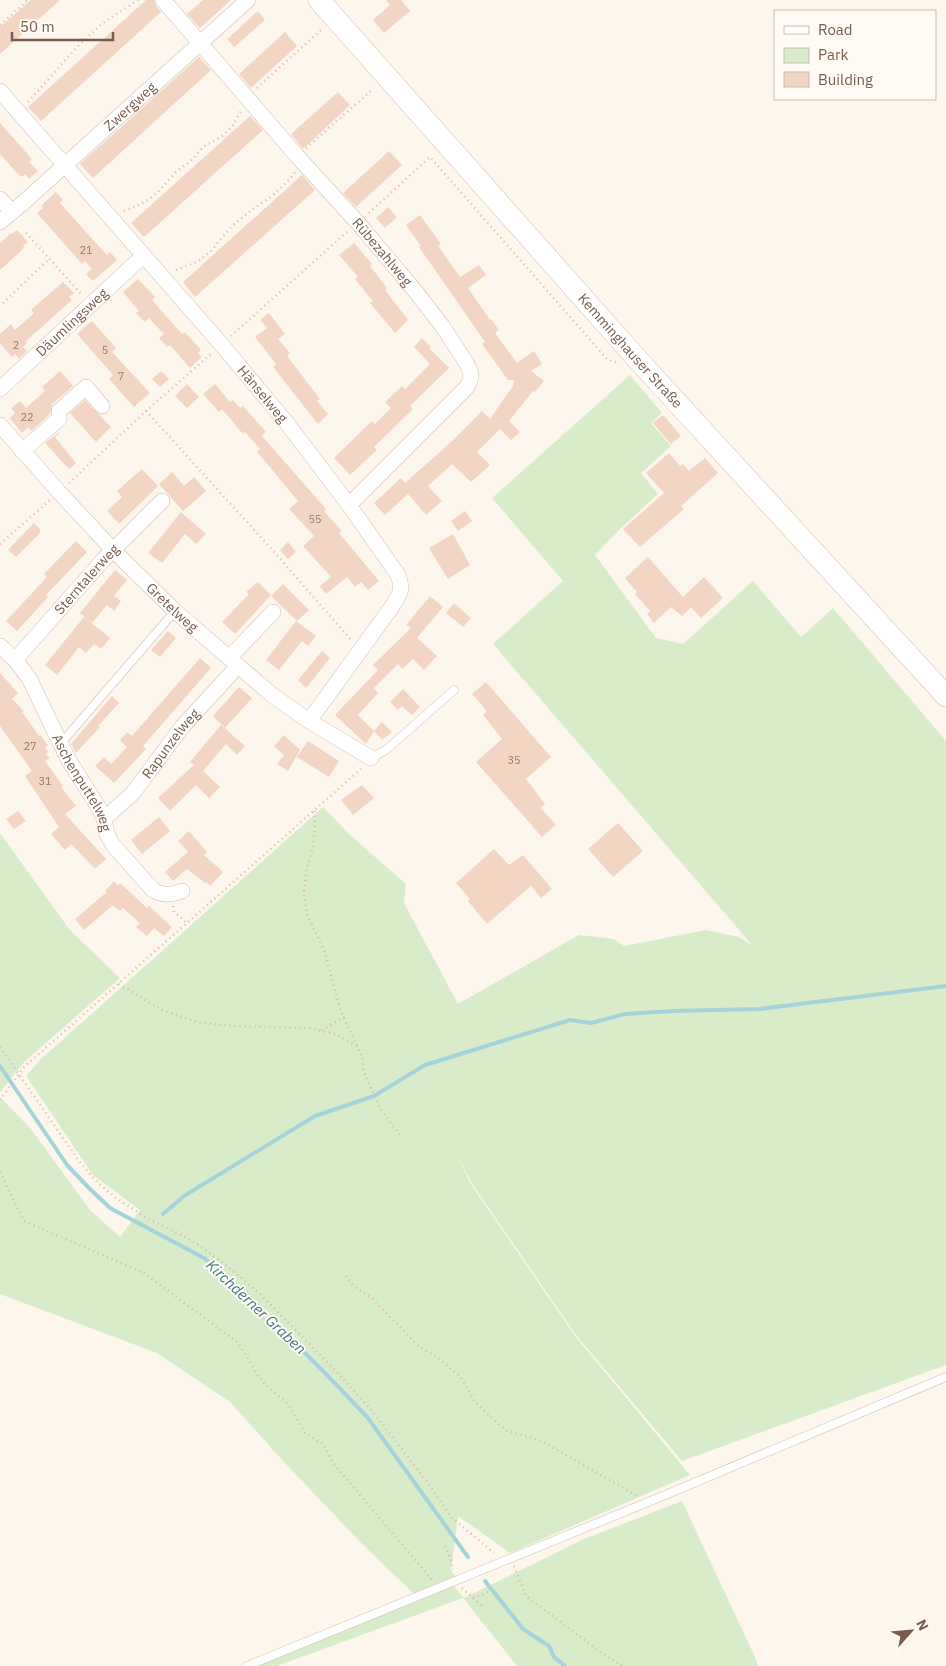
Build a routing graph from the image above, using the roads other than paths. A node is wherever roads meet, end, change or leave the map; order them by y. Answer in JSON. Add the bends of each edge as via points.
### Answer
{"nodes":[{"id":1,"x":163,"y":0,"type":"edge"},
{"id":2,"x":248,"y":0,"type":"edge"},
{"id":3,"x":319,"y":0,"type":"edge"},
{"id":4,"x":200,"y":42,"type":"junction"},
{"id":5,"x":0,"y":91,"type":"edge"},
{"id":6,"x":65,"y":166,"type":"junction"},
{"id":7,"x":0,"y":199,"type":"edge"},
{"id":8,"x":6,"y":217,"type":"edge"},
{"id":9,"x":143,"y":256,"type":"junction"},
{"id":10,"x":0,"y":389,"type":"edge"},
{"id":11,"x":102,"y":406,"type":"dead end"},
{"id":12,"x":0,"y":425,"type":"edge"},
{"id":13,"x":22,"y":451,"type":"junction"},
{"id":14,"x":162,"y":501,"type":"dead end"},
{"id":15,"x":349,"y":505,"type":"junction"},
{"id":16,"x":113,"y":550,"type":"junction"},
{"id":17,"x":175,"y":611,"type":"junction"},
{"id":18,"x":273,"y":612,"type":"dead end"},
{"id":19,"x":0,"y":646,"type":"edge"},
{"id":20,"x":15,"y":660,"type":"junction"},
{"id":21,"x":233,"y":662,"type":"junction"},
{"id":22,"x":454,"y":690,"type":"dead end"},
{"id":23,"x":946,"y":696,"type":"edge"},
{"id":24,"x":309,"y":721,"type":"junction"},
{"id":25,"x":59,"y":742,"type":"junction"},
{"id":26,"x":369,"y":757,"type":"joint"},
{"id":27,"x":104,"y":819,"type":"junction"},
{"id":28,"x":176,"y":893,"type":"road end"},
{"id":29,"x":946,"y":1378,"type":"edge"},
{"id":30,"x":247,"y":1666,"type":"edge"}],
"edges":[{"from":1,"to":4,"type":"street","name":"Rübezahlweg"},
{"from":2,"to":4,"type":"street","name":"Zwergweg"},
{"from":3,"to":23,"type":"main road","name":"Kemminghauser Straße","via":[[638,360]]},
{"from":4,"to":6,"type":"street","name":"Zwergweg"},
{"from":4,"to":15,"type":"street","name":"Rübezahlweg","via":[[387,257],[443,327],[471,373],[467,387]]},
{"from":5,"to":6,"type":"street","name":"Hänselweg"},
{"from":6,"to":8,"type":"street","name":"Zwergweg"},
{"from":6,"to":9,"type":"street","name":"Hänselweg"},
{"from":7,"to":8,"type":"street","name":"Zwergweg"},
{"from":9,"to":10,"type":"street","name":"Däumlingsweg"},
{"from":9,"to":15,"type":"street","name":"Hänselweg","via":[[286,422]]},
{"from":11,"to":13,"type":"street","via":[[86,387],[59,411],[59,419]]},
{"from":12,"to":13,"type":"street","name":"Gretelweg"},
{"from":13,"to":16,"type":"street","name":"Gretelweg"},
{"from":14,"to":16,"type":"street","name":"Sterntalerweg"},
{"from":15,"to":24,"type":"street","name":"Hänselweg","via":[[398,575],[400,591]]},
{"from":16,"to":17,"type":"street","name":"Gretelweg"},
{"from":16,"to":20,"type":"street","name":"Sterntalerweg"},
{"from":17,"to":21,"type":"street","name":"Gretelweg"},
{"from":17,"to":25,"type":"lane"},
{"from":18,"to":21,"type":"street","name":"Rapunzelweg"},
{"from":19,"to":20,"type":"street","name":"Aschenputtelweg"},
{"from":20,"to":25,"type":"street","name":"Aschenputtelweg","via":[[29,678]]},
{"from":21,"to":24,"type":"street","name":"Gretelweg"},
{"from":21,"to":27,"type":"street","name":"Rapunzelweg","via":[[133,793]]},
{"from":22,"to":26,"type":"lane","via":[[386,750]]},
{"from":24,"to":26,"type":"street","name":"Gretelweg"},
{"from":25,"to":27,"type":"street","name":"Aschenputtelweg"},
{"from":27,"to":28,"type":"street","name":"Aschenputtelweg","via":[[113,845],[153,890],[161,895]]},
{"from":29,"to":30,"type":"lane"}]}
